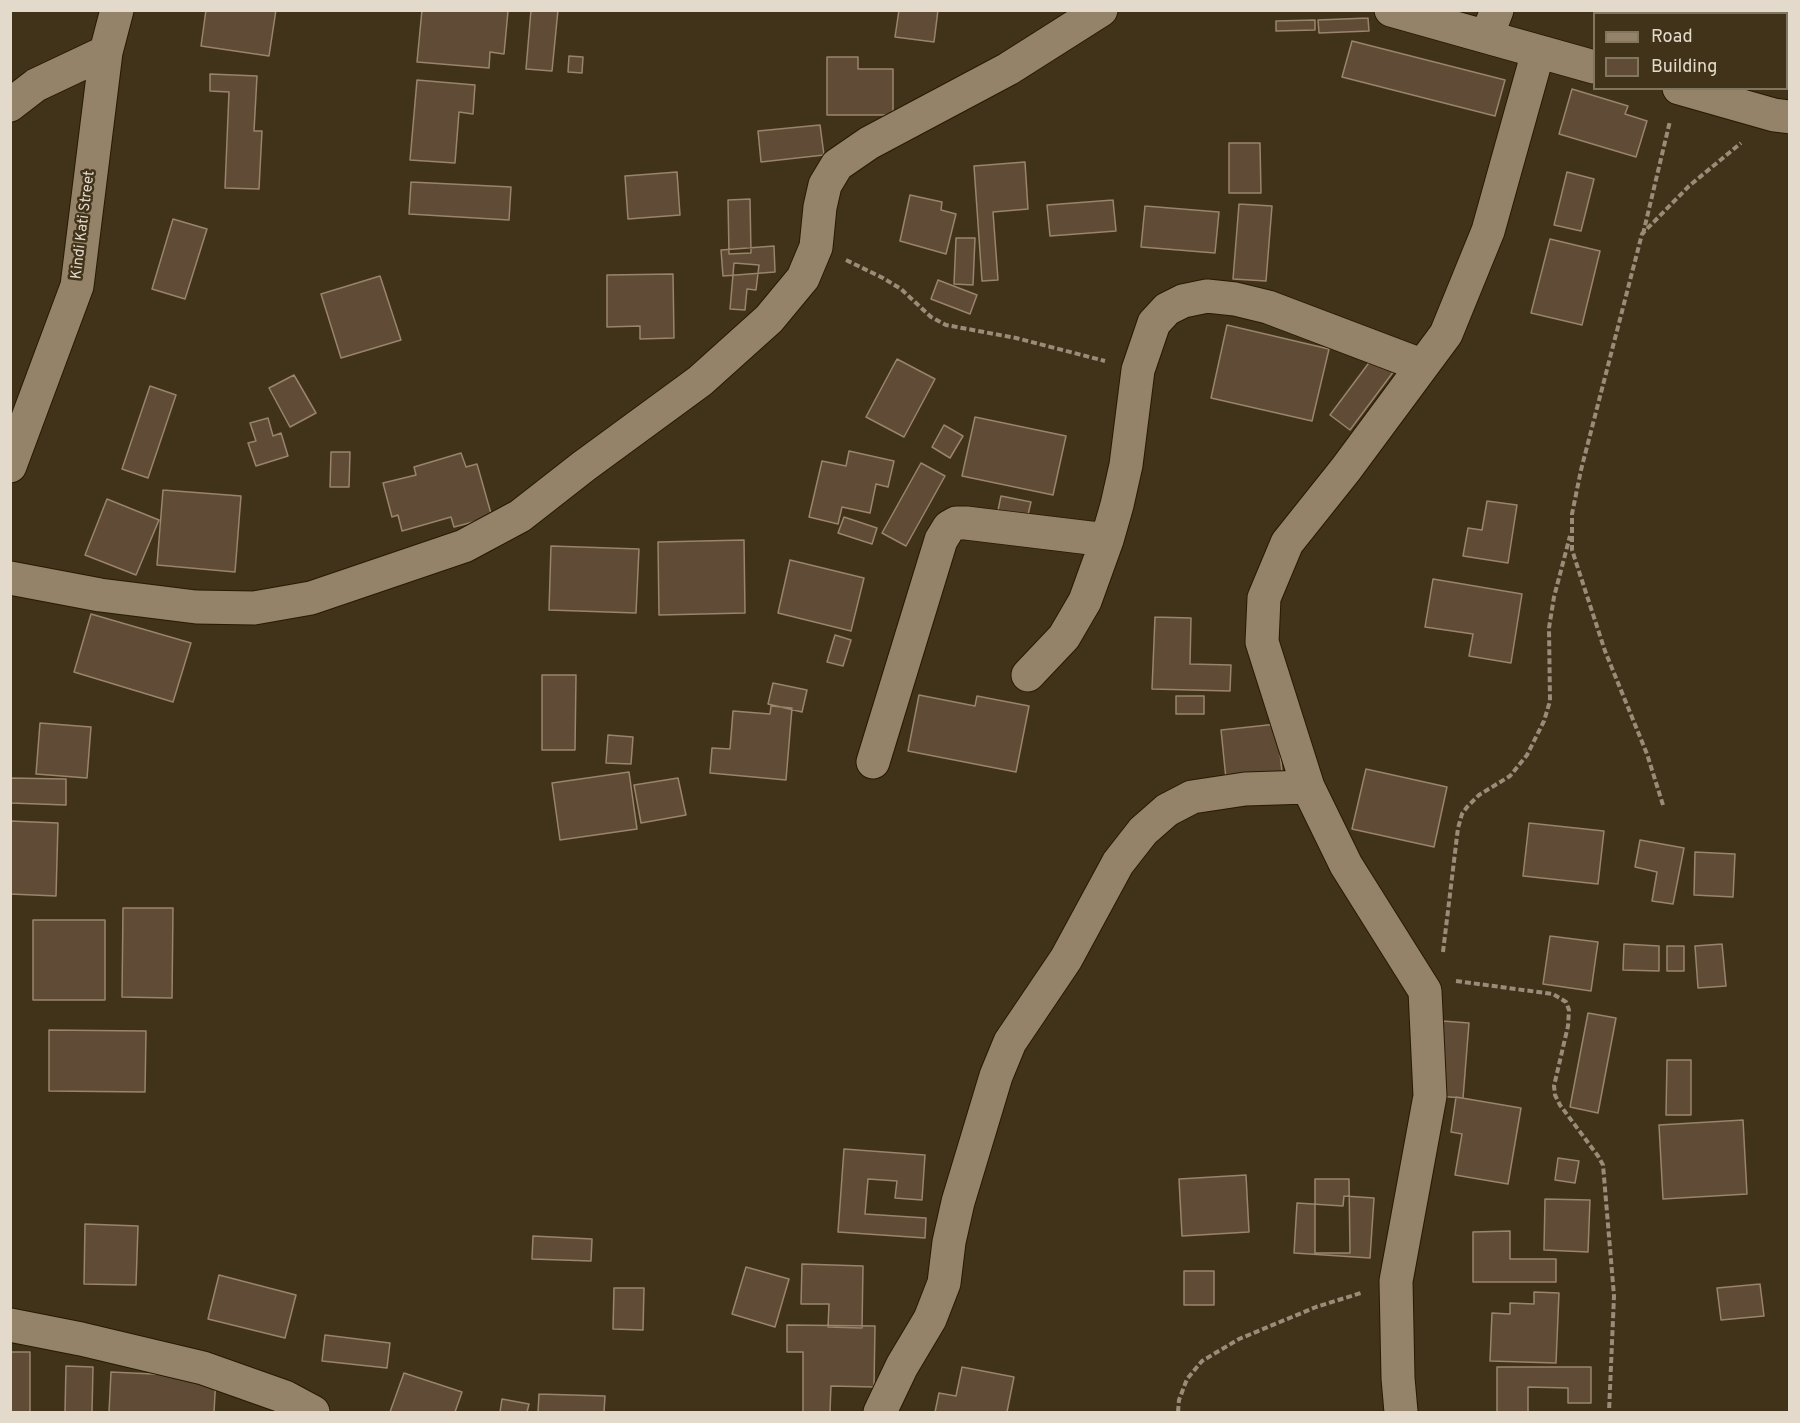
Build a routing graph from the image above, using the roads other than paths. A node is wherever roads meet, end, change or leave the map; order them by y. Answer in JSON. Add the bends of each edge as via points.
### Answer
{"nodes":[{"id":1,"x":117,"y":10,"type":"edge"},
{"id":2,"x":1101,"y":10,"type":"edge"},
{"id":3,"x":1391,"y":10,"type":"edge"},
{"id":4,"x":1492,"y":23,"type":"edge"},
{"id":5,"x":106,"y":52,"type":"junction"},
{"id":6,"x":1538,"y":52,"type":"junction"},
{"id":7,"x":1593,"y":67,"type":"edge"},
{"id":8,"x":1675,"y":100,"type":"edge"},
{"id":9,"x":10,"y":105,"type":"edge"},
{"id":10,"x":1782,"y":116,"type":"edge"},
{"id":11,"x":1421,"y":365,"type":"junction"},
{"id":12,"x":10,"y":466,"type":"edge"},
{"id":13,"x":1107,"y":540,"type":"junction"},
{"id":14,"x":10,"y":578,"type":"edge"},
{"id":15,"x":1028,"y":675,"type":"dead end"},
{"id":16,"x":873,"y":762,"type":"dead end"},
{"id":17,"x":1308,"y":787,"type":"junction"},
{"id":18,"x":10,"y":1325,"type":"edge"},
{"id":19,"x":313,"y":1413,"type":"edge"},
{"id":20,"x":880,"y":1413,"type":"edge"},
{"id":21,"x":1401,"y":1413,"type":"edge"}],
"edges":[{"from":1,"to":5,"type":"street","name":"Kindi Kati Street"},
{"from":2,"to":14,"type":"street","via":[[1008,69],[869,143],[837,165],[825,185],[816,247],[803,278],[769,319],[700,381],[520,516],[464,546],[311,598],[254,608],[196,607]]},
{"from":3,"to":4,"type":"street"},
{"from":4,"to":6,"type":"street"},
{"from":5,"to":9,"type":"street","via":[[36,85]]},
{"from":5,"to":12,"type":"street","name":"Kindi Kati Street","via":[[76,286]]},
{"from":6,"to":7,"type":"street"},
{"from":6,"to":11,"type":"street","via":[[1488,231],[1446,334]]},
{"from":8,"to":10,"type":"street"},
{"from":11,"to":13,"type":"street","via":[[1268,307],[1235,299],[1207,296],[1167,309],[1154,323],[1138,370],[1126,465]]},
{"from":11,"to":17,"type":"street","via":[[1287,543],[1264,598],[1262,642]]},
{"from":13,"to":15,"type":"street","via":[[1085,601],[1064,637]]},
{"from":13,"to":16,"type":"street","via":[[966,523],[949,527],[941,540]]},
{"from":17,"to":20,"type":"street","via":[[1192,796],[1167,810],[1143,831],[1118,863],[1066,959],[1010,1042],[958,1202],[944,1283]]},
{"from":17,"to":21,"type":"street","via":[[1346,865],[1394,942],[1430,979],[1425,991],[1430,1096],[1396,1281]]},
{"from":18,"to":19,"type":"street","via":[[203,1368],[285,1397]]}]}
